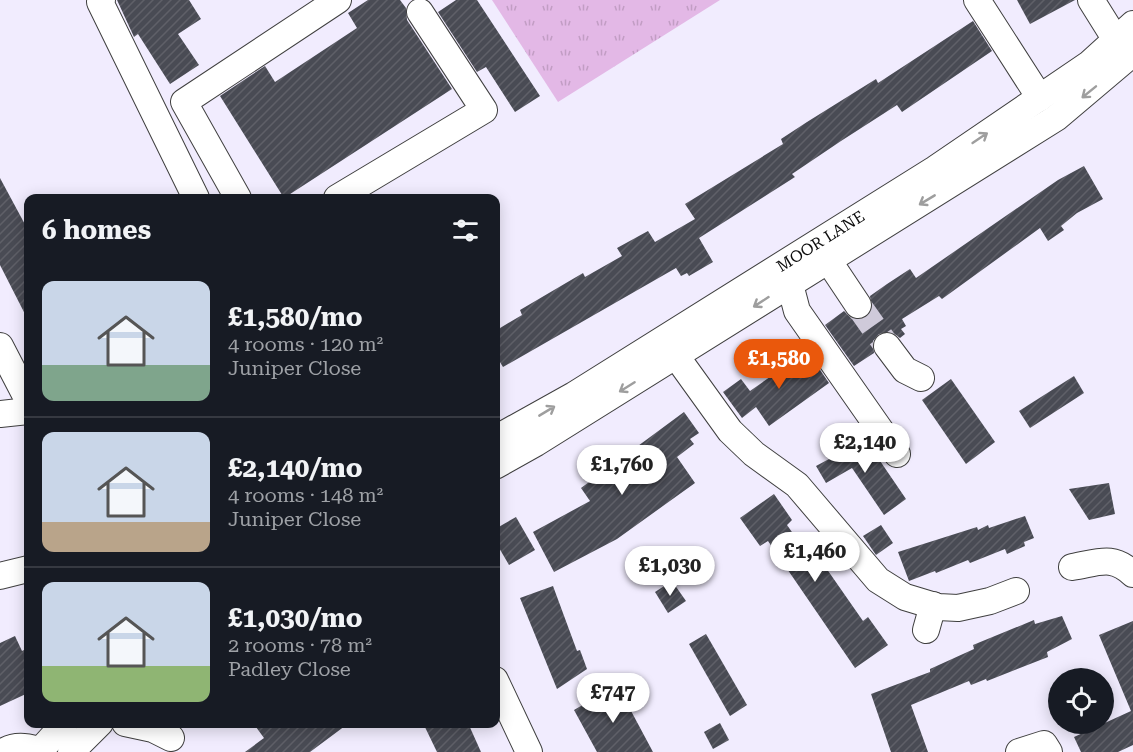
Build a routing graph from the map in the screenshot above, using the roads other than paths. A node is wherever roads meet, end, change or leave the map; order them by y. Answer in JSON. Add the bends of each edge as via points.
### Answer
{"nodes":[{"id":1,"x":102,"y":0,"type":"edge"},
{"id":2,"x":338,"y":0,"type":"edge"},
{"id":3,"x":977,"y":0,"type":"edge"},
{"id":4,"x":1091,"y":0,"type":"edge"},
{"id":5,"x":420,"y":12,"type":"dead end"},
{"id":6,"x":1127,"y":39,"type":"edge"},
{"id":7,"x":1040,"y":98,"type":"junction"},
{"id":8,"x":194,"y":194,"type":"edge"},
{"id":9,"x":236,"y":194,"type":"edge"},
{"id":10,"x":344,"y":194,"type":"edge"},
{"id":11,"x":828,"y":261,"type":"junction"},
{"id":12,"x":787,"y":273,"type":"junction"},
{"id":13,"x":858,"y":305,"type":"tunnel mouth"},
{"id":14,"x":0,"y":346,"type":"edge"},
{"id":15,"x":887,"y":346,"type":"tunnel mouth"},
{"id":16,"x":676,"y":356,"type":"junction"},
{"id":17,"x":921,"y":378,"type":"dead end"},
{"id":18,"x":24,"y":392,"type":"edge"},
{"id":19,"x":24,"y":411,"type":"edge"},
{"id":20,"x":0,"y":414,"type":"edge"},
{"id":21,"x":500,"y":436,"type":"edge"},
{"id":22,"x":897,"y":454,"type":"dead end"},
{"id":23,"x":500,"y":462,"type":"edge"},
{"id":24,"x":1072,"y":567,"type":"dead end"},
{"id":25,"x":24,"y":570,"type":"edge"},
{"id":26,"x":1133,"y":574,"type":"edge"},
{"id":27,"x":0,"y":576,"type":"edge"},
{"id":28,"x":1016,"y":591,"type":"dead end"},
{"id":29,"x":933,"y":605,"type":"junction"},
{"id":30,"x":926,"y":630,"type":"dead end"},
{"id":31,"x":500,"y":691,"type":"edge"},
{"id":32,"x":60,"y":728,"type":"edge"},
{"id":33,"x":95,"y":728,"type":"edge"},
{"id":34,"x":148,"y":728,"type":"edge"},
{"id":35,"x":172,"y":738,"type":"edge"},
{"id":36,"x":1047,"y":748,"type":"edge"},
{"id":37,"x":39,"y":751,"type":"edge"},
{"id":38,"x":3,"y":752,"type":"edge"},
{"id":39,"x":71,"y":752,"type":"edge"},
{"id":40,"x":529,"y":752,"type":"edge"},
{"id":41,"x":1018,"y":752,"type":"edge"}],
"edges":[{"from":1,"to":8,"type":"street"},
{"from":2,"to":9,"type":"street","via":[[184,102]]},
{"from":3,"to":7,"type":"street"},
{"from":4,"to":6,"type":"street"},
{"from":5,"to":10,"type":"street","via":[[484,110]]},
{"from":6,"to":7,"type":"street","name":"MOOR LANE"},
{"from":6,"to":11,"type":"street","name":"MOOR LANE","one_way":true,"via":[[1056,118]]},
{"from":12,"to":7,"type":"street","name":"MOOR LANE","one_way":true},
{"from":11,"to":12,"type":"street","name":"MOOR LANE"},
{"from":11,"to":13,"type":"street"},
{"from":12,"to":16,"type":"street","name":"MOOR LANE","one_way":true},
{"from":21,"to":12,"type":"street","name":"MOOR LANE","one_way":true},
{"from":12,"to":22,"type":"street","via":[[797,311]]},
{"from":14,"to":18,"type":"street"},
{"from":15,"to":17,"type":"street","via":[[905,370]]},
{"from":16,"to":23,"type":"street","name":"MOOR LANE","one_way":true},
{"from":16,"to":29,"type":"street","via":[[730,431],[797,485],[864,568],[905,597]]},
{"from":19,"to":20,"type":"street"},
{"from":24,"to":26,"type":"street","via":[[1108,560],[1122,564]]},
{"from":25,"to":27,"type":"street"},
{"from":28,"to":29,"type":"street","via":[[958,608]]},
{"from":29,"to":30,"type":"street"},
{"from":31,"to":40,"type":"street"},
{"from":32,"to":37,"type":"street"},
{"from":33,"to":39,"type":"street"},
{"from":34,"to":35,"type":"street"},
{"from":36,"to":41,"type":"street"},
{"from":37,"to":38,"type":"street","via":[[24,746]]}]}
